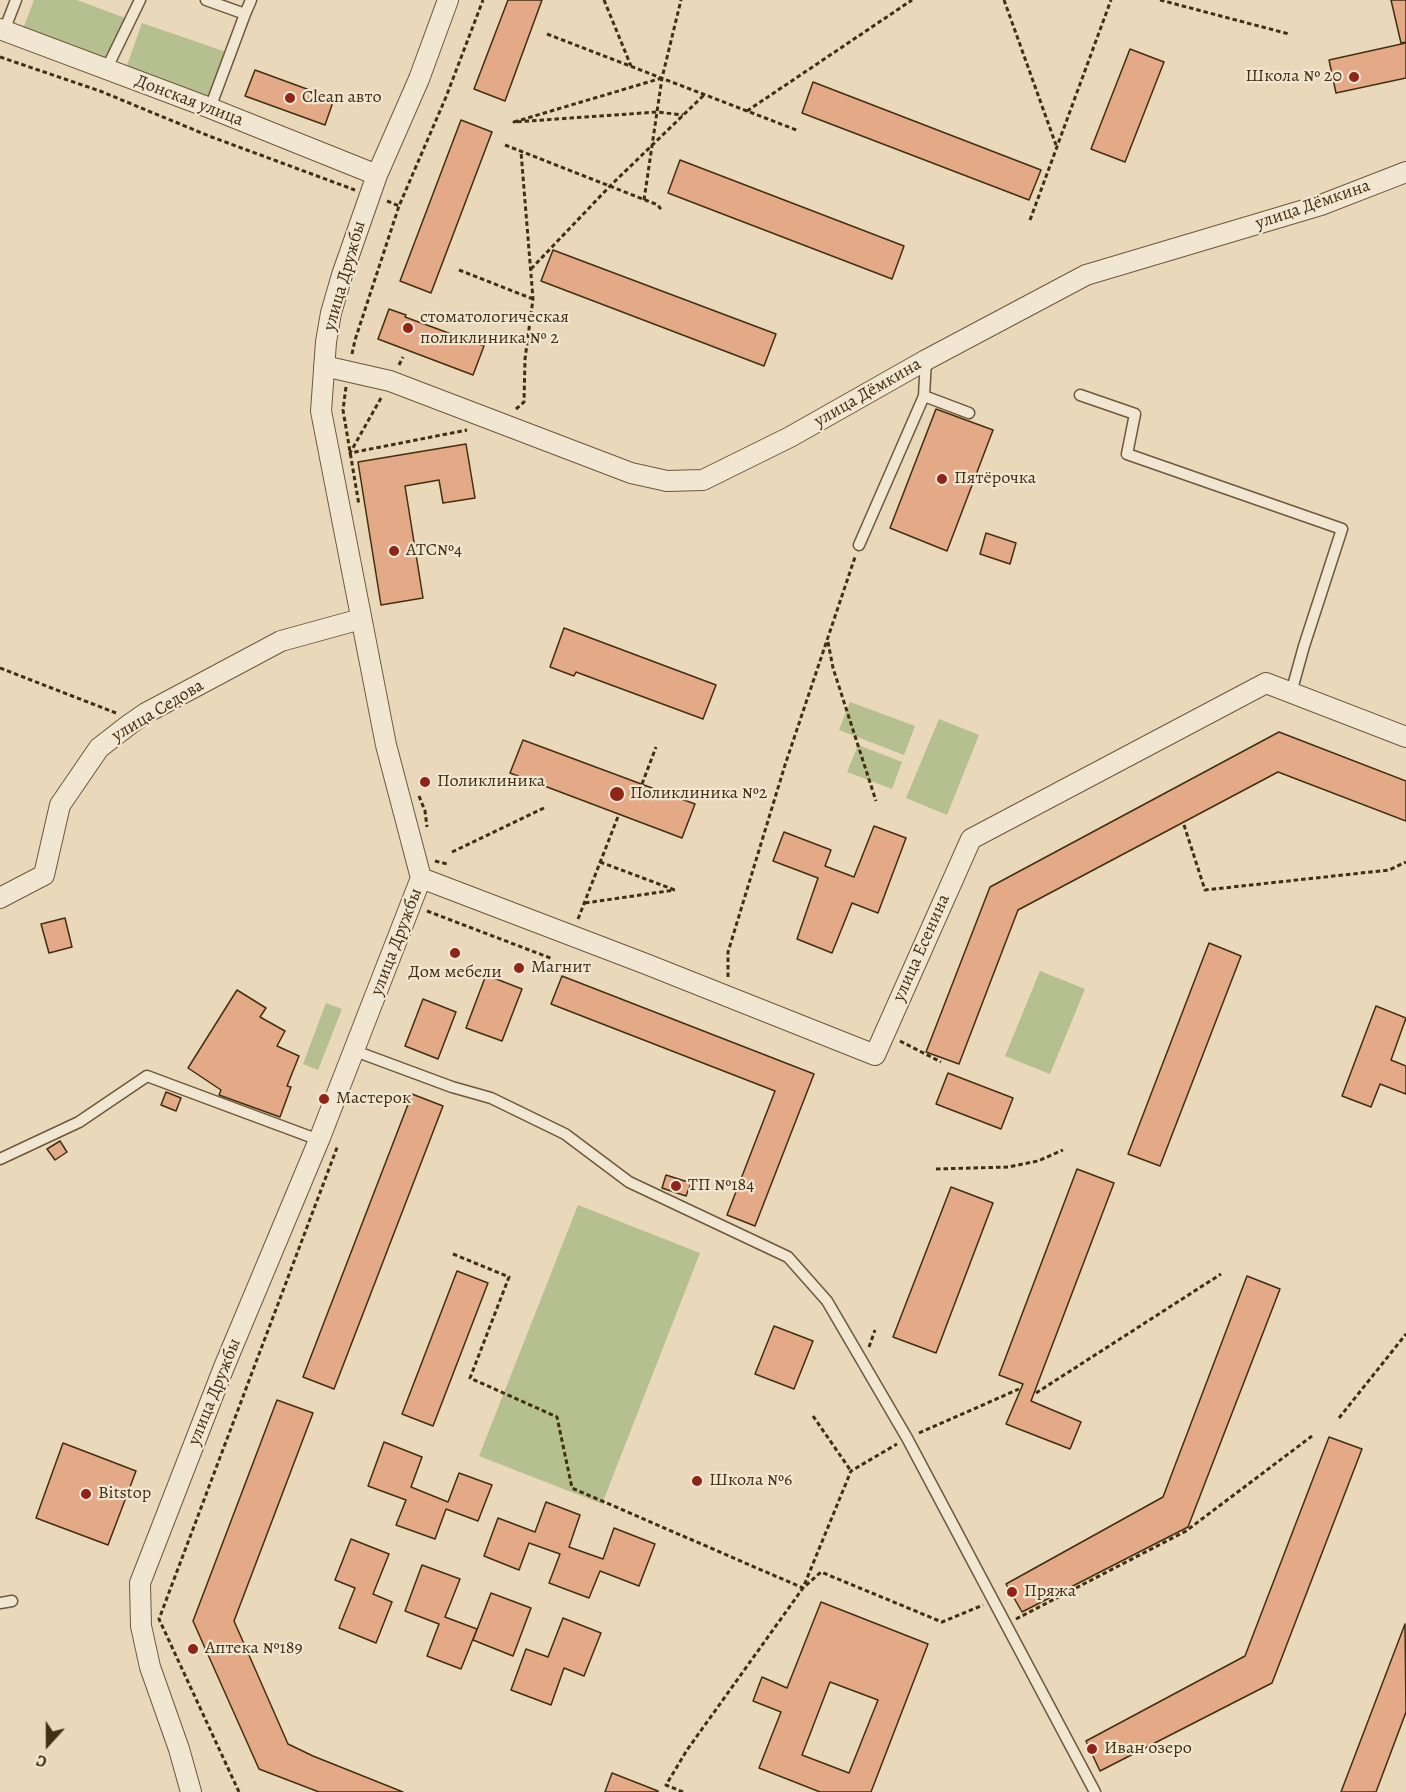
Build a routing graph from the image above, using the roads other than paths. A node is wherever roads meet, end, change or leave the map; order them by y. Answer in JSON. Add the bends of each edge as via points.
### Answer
{"nodes":[{"id":1,"x":16,"y":0,"type":"edge"},
{"id":2,"x":140,"y":0,"type":"edge"},
{"id":3,"x":206,"y":0,"type":"edge"},
{"id":4,"x":252,"y":0,"type":"edge"},
{"id":5,"x":448,"y":0,"type":"edge"},
{"id":6,"x":244,"y":14,"type":"junction"},
{"id":7,"x":2,"y":30,"type":"edge"},
{"id":8,"x":106,"y":70,"type":"junction"},
{"id":9,"x":210,"y":108,"type":"junction"},
{"id":10,"x":1406,"y":172,"type":"edge"},
{"id":11,"x":376,"y":175,"type":"junction"},
{"id":12,"x":926,"y":360,"type":"junction"},
{"id":13,"x":324,"y":366,"type":"junction"},
{"id":14,"x":1080,"y":395,"type":"dead end"},
{"id":15,"x":924,"y":396,"type":"junction"},
{"id":16,"x":969,"y":413,"type":"dead end"},
{"id":17,"x":859,"y":545,"type":"road end"},
{"id":18,"x":361,"y":619,"type":"junction"},
{"id":19,"x":1291,"y":693,"type":"junction"},
{"id":20,"x":1406,"y":737,"type":"edge"},
{"id":21,"x":424,"y":879,"type":"junction"},
{"id":22,"x":0,"y":898,"type":"edge"},
{"id":23,"x":355,"y":1051,"type":"junction"},
{"id":24,"x":318,"y":1140,"type":"junction"},
{"id":25,"x":0,"y":1159,"type":"edge"},
{"id":26,"x":12,"y":1601,"type":"dead end"},
{"id":27,"x":0,"y":1603,"type":"edge"},
{"id":28,"x":191,"y":1792,"type":"edge"},
{"id":29,"x":1095,"y":1792,"type":"edge"}],
"edges":[{"from":1,"to":7,"type":"lane"},
{"from":2,"to":8,"type":"lane"},
{"from":3,"to":6,"type":"lane"},
{"from":4,"to":6,"type":"lane"},
{"from":5,"to":11,"type":"street","name":"улица Дружбы","via":[[419,79]]},
{"from":6,"to":9,"type":"lane"},
{"from":7,"to":8,"type":"street","name":"Донская улица"},
{"from":8,"to":9,"type":"street","name":"Донская улица"},
{"from":9,"to":11,"type":"street","name":"Донская улица"},
{"from":10,"to":12,"type":"street","name":"улица Дёмкина","via":[[1321,205],[1086,275]]},
{"from":11,"to":13,"type":"street","name":"улица Дружбы","via":[[331,313]]},
{"from":12,"to":13,"type":"street","name":"улица Дёмкина","via":[[790,437],[703,480],[666,481],[631,473],[390,381]]},
{"from":12,"to":15,"type":"lane"},
{"from":13,"to":18,"type":"street","name":"улица Дружбы","via":[[321,411]]},
{"from":14,"to":19,"type":"lane","via":[[1135,414],[1127,453],[1342,529]]},
{"from":15,"to":16,"type":"lane"},
{"from":15,"to":17,"type":"lane"},
{"from":18,"to":21,"type":"street","name":"улица Дружбы","via":[[386,745]]},
{"from":18,"to":22,"type":"street","name":"улица Седова","via":[[281,641],[130,724],[99,748],[60,805],[44,875]]},
{"from":19,"to":20,"type":"street","name":"улица Есенина"},
{"from":19,"to":21,"type":"street","name":"улица Есенина","via":[[1266,683],[971,839],[875,1055]]},
{"from":21,"to":23,"type":"street","name":"улица Дружбы"},
{"from":23,"to":24,"type":"street","name":"улица Дружбы"},
{"from":23,"to":29,"type":"lane","via":[[491,1098],[565,1134],[629,1182],[788,1257],[827,1301],[907,1438]]},
{"from":24,"to":25,"type":"lane","via":[[147,1076],[79,1122]]},
{"from":24,"to":28,"type":"street","name":"улица Дружбы","via":[[140,1583],[141,1626],[150,1667]]},
{"from":26,"to":27,"type":"lane"}]}
